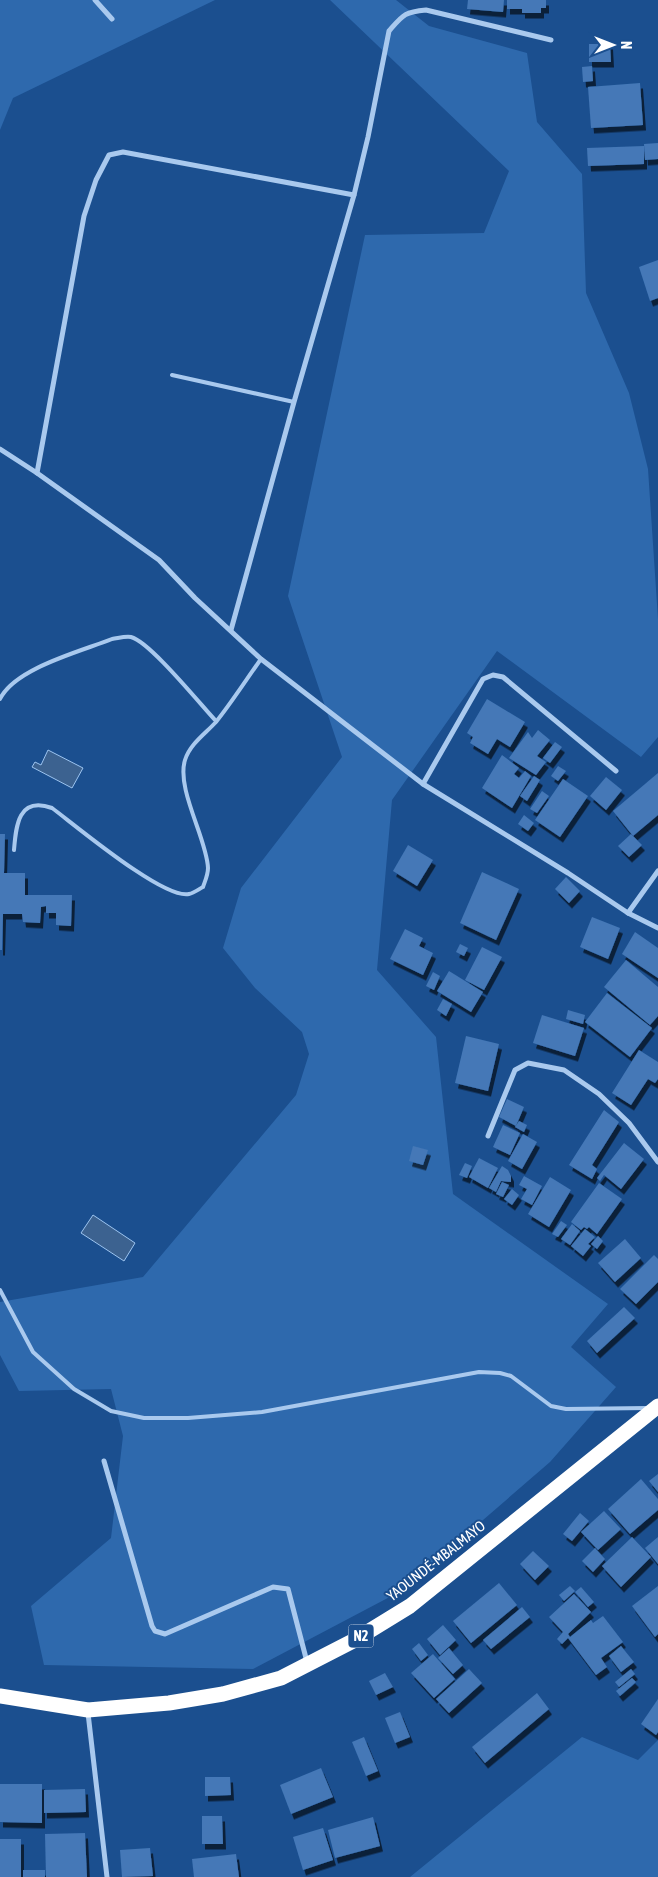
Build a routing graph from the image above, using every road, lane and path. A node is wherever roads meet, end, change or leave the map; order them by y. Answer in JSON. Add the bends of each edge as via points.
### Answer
{"nodes":[{"id":1,"x":95,"y":0,"type":"edge"},
{"id":2,"x":112,"y":20,"type":"dead end"},
{"id":3,"x":551,"y":40,"type":"dead end"},
{"id":4,"x":354,"y":195,"type":"junction"},
{"id":5,"x":172,"y":375,"type":"dead end"},
{"id":6,"x":294,"y":402,"type":"junction"},
{"id":7,"x":0,"y":449,"type":"edge"},
{"id":8,"x":37,"y":473,"type":"junction"},
{"id":9,"x":231,"y":630,"type":"junction"},
{"id":10,"x":261,"y":659,"type":"junction"},
{"id":11,"x":0,"y":698,"type":"edge"},
{"id":12,"x":216,"y":721,"type":"junction"},
{"id":13,"x":616,"y":771,"type":"dead end"},
{"id":14,"x":423,"y":784,"type":"junction"},
{"id":15,"x":14,"y":850,"type":"dead end"},
{"id":16,"x":658,"y":871,"type":"edge"},
{"id":17,"x":628,"y":913,"type":"junction"},
{"id":18,"x":658,"y":928,"type":"edge"},
{"id":19,"x":488,"y":1136,"type":"dead end"},
{"id":20,"x":658,"y":1162,"type":"edge"},
{"id":21,"x":0,"y":1290,"type":"edge"},
{"id":22,"x":656,"y":1407,"type":"edge"},
{"id":23,"x":104,"y":1461,"type":"dead end"},
{"id":24,"x":308,"y":1665,"type":"junction"},
{"id":25,"x":0,"y":1696,"type":"edge"},
{"id":26,"x":88,"y":1710,"type":"junction"},
{"id":27,"x":107,"y":1877,"type":"edge"}],
"edges":[{"from":1,"to":2,"type":"street"},
{"from":3,"to":4,"type":"street","via":[[426,10],[410,11],[389,31]]},
{"from":4,"to":6,"type":"street"},
{"from":4,"to":8,"type":"street","via":[[123,152],[109,155],[96,180],[84,216]]},
{"from":5,"to":6,"type":"lane"},
{"from":6,"to":9,"type":"street"},
{"from":7,"to":8,"type":"street"},
{"from":8,"to":9,"type":"street","via":[[160,560]]},
{"from":9,"to":10,"type":"street"},
{"from":10,"to":12,"type":"lane"},
{"from":10,"to":14,"type":"street"},
{"from":11,"to":12,"type":"lane","via":[[15,680],[39,667],[124,637],[149,647]]},
{"from":12,"to":15,"type":"lane","via":[[184,761],[184,780],[207,860],[204,887],[189,894],[176,893],[146,878],[44,805],[27,809],[18,818]]},
{"from":13,"to":14,"type":"street","via":[[503,677],[493,675],[483,679]]},
{"from":14,"to":17,"type":"street"},
{"from":16,"to":17,"type":"street"},
{"from":17,"to":18,"type":"street"},
{"from":19,"to":20,"type":"street","via":[[515,1070],[528,1063],[543,1065],[564,1070],[599,1094],[629,1123]]},
{"from":21,"to":22,"type":"lane","via":[[33,1352],[74,1390],[111,1411],[144,1418],[262,1412],[479,1372],[510,1376],[552,1406],[566,1409]]},
{"from":22,"to":24,"type":"highway","name":"YAOUNDÉ-MBALMAYO","number":"N2","via":[[410,1606]]},
{"from":23,"to":24,"type":"street","via":[[155,1631],[165,1634],[273,1587],[281,1587],[288,1589]]},
{"from":24,"to":26,"type":"highway","name":"YAOUNDÉ-MBALMAYO","number":"N2","via":[[282,1678],[222,1694],[169,1704]]},
{"from":25,"to":26,"type":"highway","name":"YAOUNDÉ-MBALMAYO","number":"N2"},
{"from":26,"to":27,"type":"street"}]}
